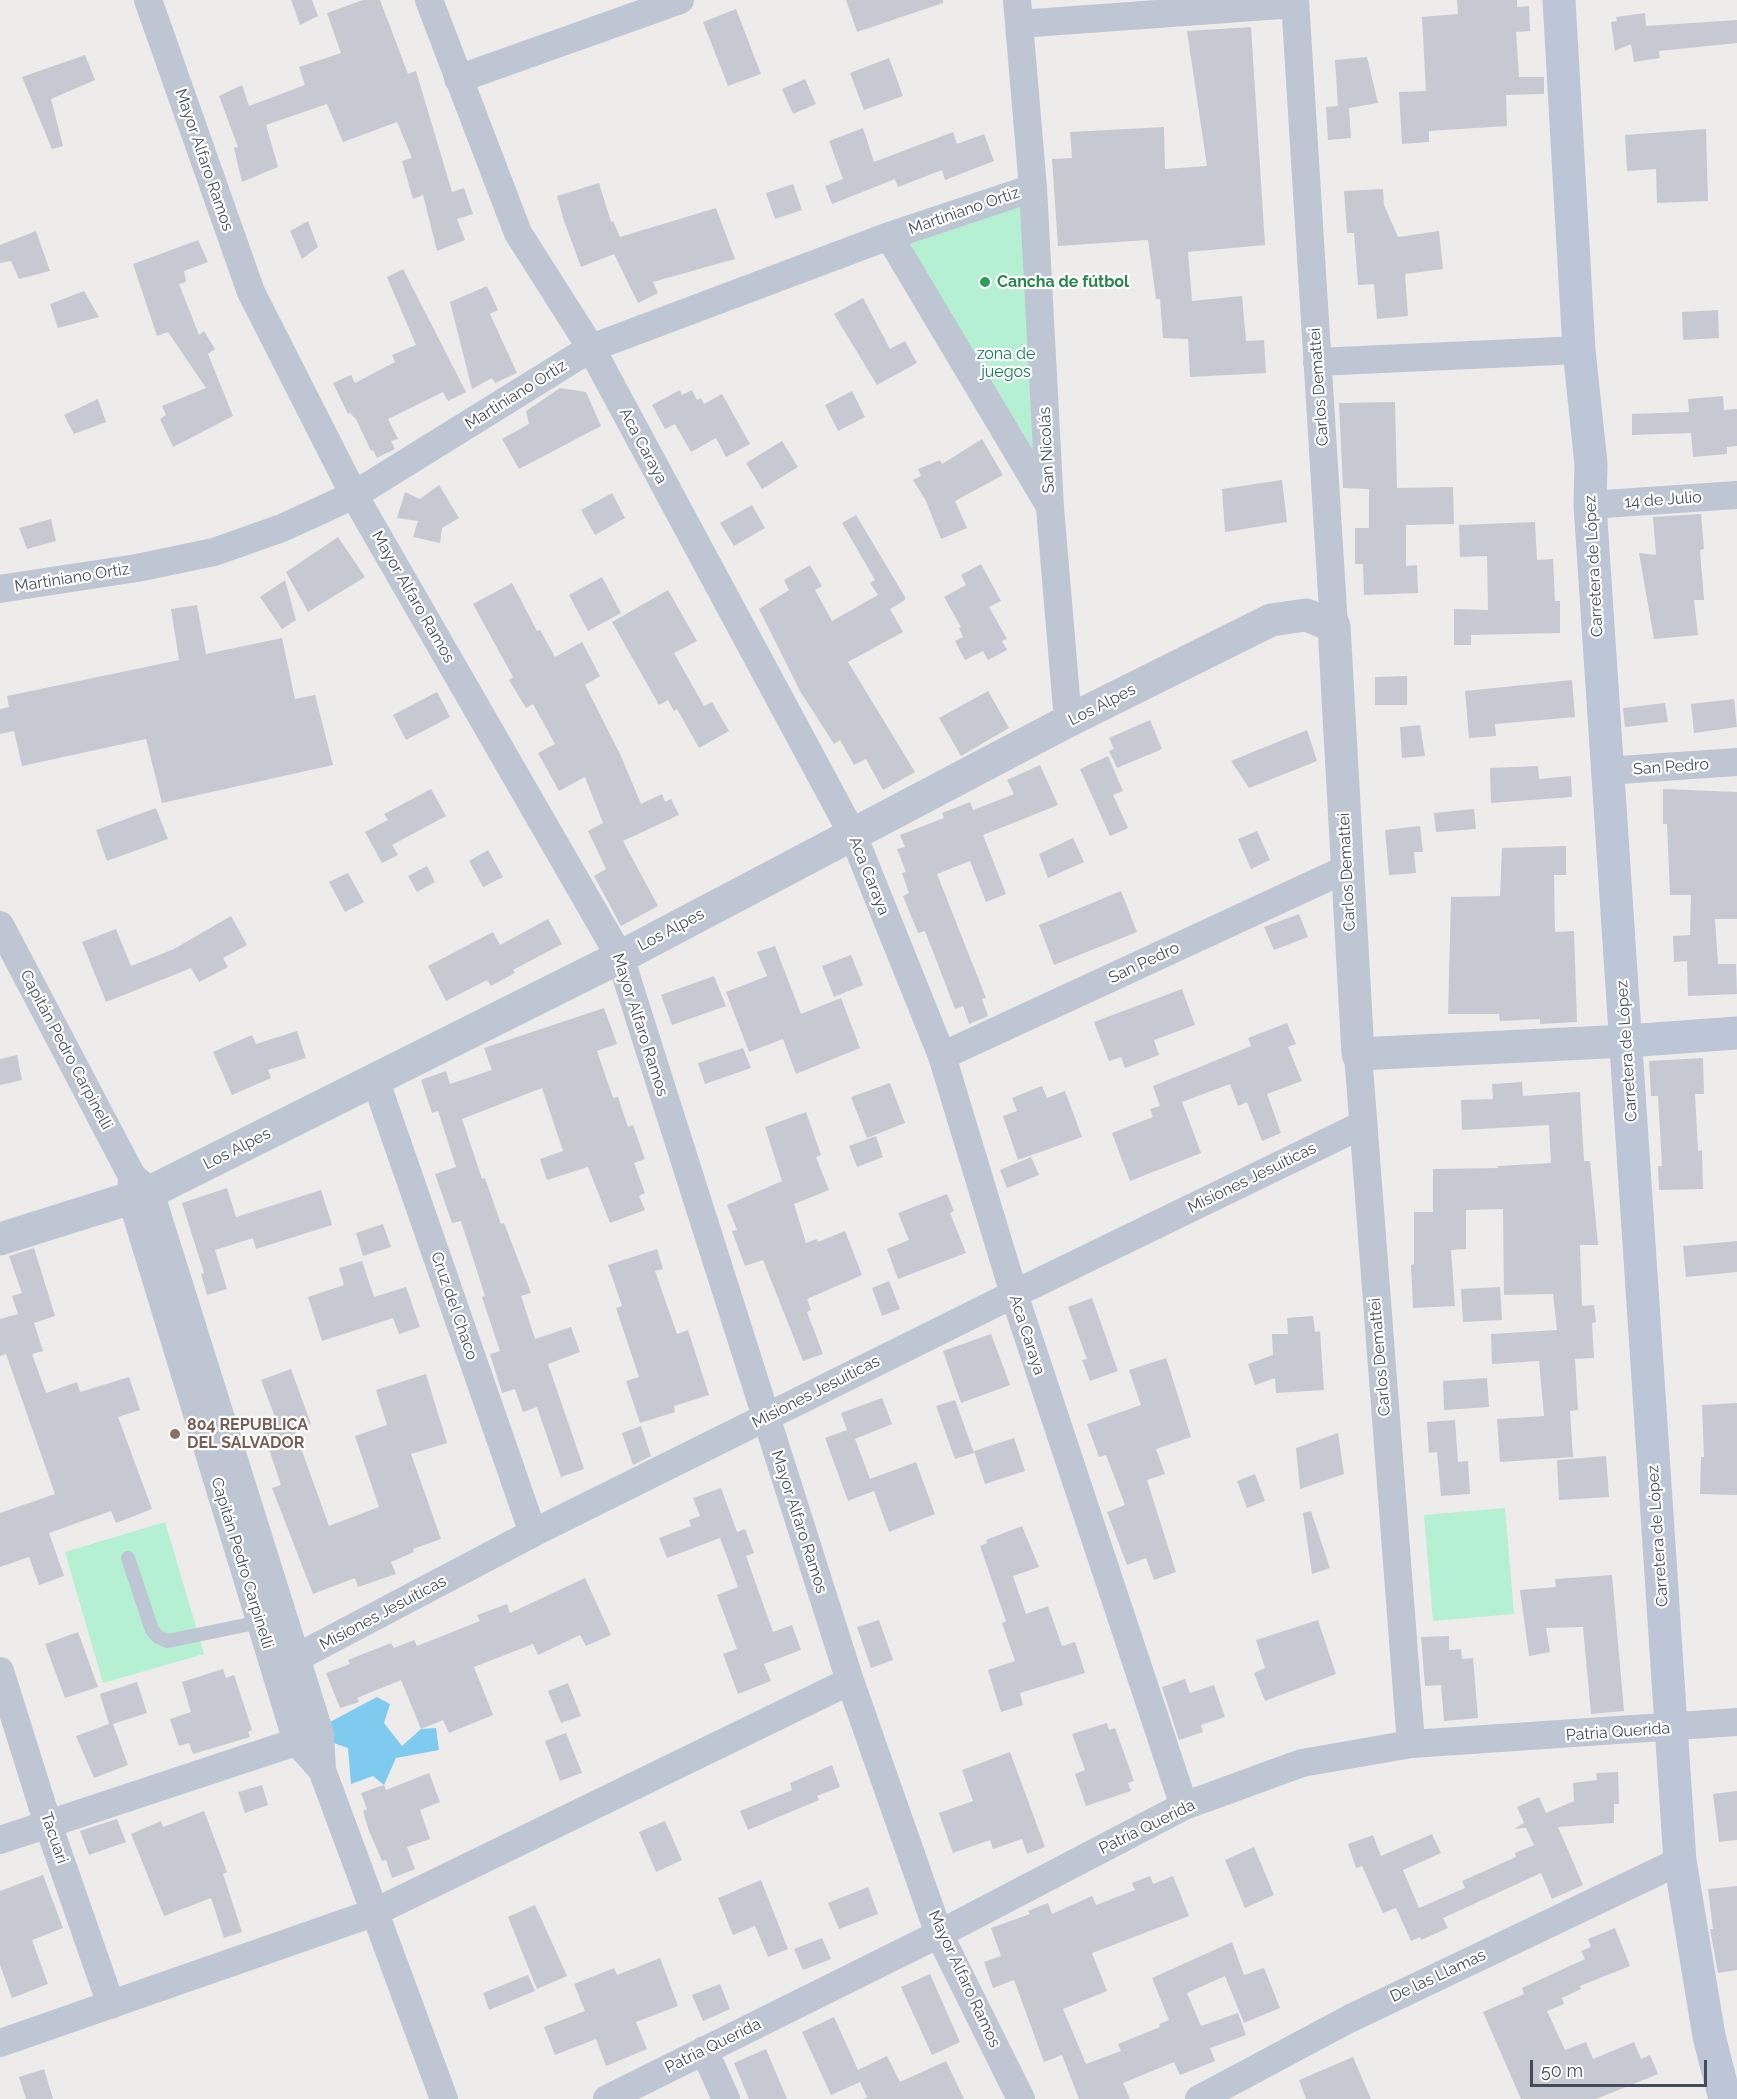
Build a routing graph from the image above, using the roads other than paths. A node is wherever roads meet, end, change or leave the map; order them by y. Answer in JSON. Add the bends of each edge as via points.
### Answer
{"nodes":[{"id":1,"x":148,"y":0,"type":"edge"},
{"id":2,"x":429,"y":0,"type":"edge"},
{"id":3,"x":680,"y":0,"type":"edge"},
{"id":4,"x":1559,"y":0,"type":"edge"},
{"id":5,"x":1295,"y":2,"type":"edge"},
{"id":6,"x":1018,"y":12,"type":"edge"},
{"id":7,"x":458,"y":80,"type":"junction"},
{"id":8,"x":1033,"y":188,"type":"junction"},
{"id":9,"x":889,"y":236,"type":"junction"},
{"id":10,"x":591,"y":348,"type":"junction"},
{"id":11,"x":1580,"y":350,"type":"junction"},
{"id":12,"x":1317,"y":362,"type":"junction"},
{"id":13,"x":354,"y":495,"type":"junction"},
{"id":14,"x":1737,"y":495,"type":"edge"},
{"id":15,"x":1590,"y":505,"type":"junction"},
{"id":16,"x":1050,"y":508,"type":"junction"},
{"id":17,"x":0,"y":589,"type":"edge"},
{"id":18,"x":1334,"y":626,"type":"junction"},
{"id":19,"x":1068,"y":721,"type":"junction"},
{"id":20,"x":1737,"y":762,"type":"edge"},
{"id":21,"x":1605,"y":771,"type":"junction"},
{"id":22,"x":853,"y":835,"type":"junction"},
{"id":23,"x":1346,"y":869,"type":"junction"},
{"id":24,"x":0,"y":925,"type":"edge"},
{"id":25,"x":620,"y":957,"type":"junction"},
{"id":26,"x":1737,"y":1033,"type":"edge"},
{"id":27,"x":1627,"y":1041,"type":"junction"},
{"id":28,"x":1358,"y":1054,"type":"junction"},
{"id":29,"x":942,"y":1056,"type":"junction"},
{"id":30,"x":375,"y":1079,"type":"junction"},
{"id":31,"x":1362,"y":1125,"type":"junction"},
{"id":32,"x":138,"y":1188,"type":"junction"},
{"id":33,"x":0,"y":1239,"type":"edge"},
{"id":34,"x":1014,"y":1294,"type":"junction"},
{"id":35,"x":196,"y":1373,"type":"junction"},
{"id":36,"x":766,"y":1418,"type":"junction"},
{"id":37,"x":533,"y":1533,"type":"junction"},
{"id":38,"x":128,"y":1558,"type":"dead end"},
{"id":39,"x":260,"y":1622,"type":"junction"},
{"id":40,"x":286,"y":1663,"type":"junction"},
{"id":41,"x":0,"y":1671,"type":"edge"},
{"id":42,"x":850,"y":1681,"type":"junction"},
{"id":43,"x":1737,"y":1722,"type":"edge"},
{"id":44,"x":1670,"y":1729,"type":"junction"},
{"id":45,"x":309,"y":1738,"type":"junction"},
{"id":46,"x":1411,"y":1744,"type":"junction"},
{"id":47,"x":1184,"y":1806,"type":"junction"},
{"id":48,"x":48,"y":1824,"type":"junction"},
{"id":49,"x":0,"y":1840,"type":"edge"},
{"id":50,"x":1680,"y":1861,"type":"junction"},
{"id":51,"x":373,"y":1913,"type":"junction"},
{"id":52,"x":939,"y":1934,"type":"junction"},
{"id":53,"x":111,"y":2005,"type":"junction"},
{"id":54,"x":0,"y":2043,"type":"edge"},
{"id":55,"x":704,"y":2050,"type":"junction"},
{"id":56,"x":444,"y":2099,"type":"edge"},
{"id":57,"x":607,"y":2099,"type":"edge"},
{"id":58,"x":726,"y":2099,"type":"edge"},
{"id":59,"x":1021,"y":2099,"type":"edge"},
{"id":60,"x":1199,"y":2099,"type":"edge"},
{"id":61,"x":1725,"y":2099,"type":"edge"}],
"edges":[{"from":1,"to":13,"type":"street","name":"Mayor Alfaro Ramos","via":[[251,292]]},
{"from":2,"to":7,"type":"street","name":"Aca Caraya"},
{"from":3,"to":7,"type":"street"},
{"from":4,"to":11,"type":"main road","name":"Carretera de López"},
{"from":5,"to":6,"type":"street"},
{"from":5,"to":12,"type":"street","name":"Carlos Demattei"},
{"from":6,"to":8,"type":"street","name":"San Nicolás"},
{"from":7,"to":10,"type":"street","name":"Aca Caraya","via":[[518,233]]},
{"from":8,"to":9,"type":"street","name":"Martiniano Ortiz"},
{"from":8,"to":16,"type":"street","name":"San Nicolás"},
{"from":9,"to":10,"type":"street","name":"Martiniano Ortiz"},
{"from":9,"to":16,"type":"street"},
{"from":10,"to":13,"type":"street","name":"Martiniano Ortiz"},
{"from":10,"to":22,"type":"street","name":"Aca Caraya"},
{"from":11,"to":12,"type":"street"},
{"from":11,"to":15,"type":"main road","name":"Carretera de López","via":[[1591,464]]},
{"from":12,"to":18,"type":"street","name":"Carlos Demattei"},
{"from":13,"to":17,"type":"street","name":"Martiniano Ortiz","via":[[282,528],[214,552]]},
{"from":13,"to":25,"type":"street","name":"Mayor Alfaro Ramos"},
{"from":14,"to":15,"type":"street","name":"14 de Julio"},
{"from":15,"to":21,"type":"main road","name":"Carretera de López"},
{"from":16,"to":19,"type":"street","name":"San Nicolás"},
{"from":18,"to":19,"type":"street","name":"Los Alpes","via":[[1306,615],[1271,620]]},
{"from":18,"to":23,"type":"street","name":"Carlos Demattei"},
{"from":19,"to":22,"type":"street","name":"Los Alpes"},
{"from":20,"to":21,"type":"street","name":"San Pedro"},
{"from":21,"to":27,"type":"main road","name":"Carretera de López"},
{"from":22,"to":25,"type":"street","name":"Los Alpes"},
{"from":22,"to":29,"type":"street","name":"Aca Caraya"},
{"from":23,"to":28,"type":"street","name":"Carlos Demattei"},
{"from":23,"to":29,"type":"street","name":"San Pedro"},
{"from":24,"to":32,"type":"street","name":"Capitán Pedro Carpinelli"},
{"from":25,"to":30,"type":"street","name":"Los Alpes"},
{"from":25,"to":36,"type":"street","name":"Mayor Alfaro Ramos"},
{"from":26,"to":27,"type":"main road"},
{"from":27,"to":28,"type":"street"},
{"from":27,"to":44,"type":"main road","name":"Carretera de López"},
{"from":28,"to":31,"type":"street","name":"Carlos Demattei"},
{"from":29,"to":34,"type":"street","name":"Aca Caraya"},
{"from":30,"to":32,"type":"street","name":"Los Alpes"},
{"from":30,"to":37,"type":"street","name":"Cruz del Chaco"},
{"from":31,"to":34,"type":"street","name":"Misiones Jesuíticas"},
{"from":31,"to":46,"type":"street","name":"Carlos Demattei"},
{"from":32,"to":33,"type":"street","name":"Los Alpes"},
{"from":32,"to":35,"type":"street","name":"Capitán Pedro Carpinelli"},
{"from":34,"to":36,"type":"street","name":"Misiones Jesuíticas"},
{"from":34,"to":47,"type":"street","name":"Aca Caraya"},
{"from":35,"to":39,"type":"street","name":"Capitán Pedro Carpinelli"},
{"from":35,"to":40,"type":"street","name":"Capitán Pedro Carpinelli"},
{"from":36,"to":37,"type":"street","name":"Misiones Jesuíticas"},
{"from":36,"to":42,"type":"street","name":"Mayor Alfaro Ramos"},
{"from":37,"to":40,"type":"street","name":"Misiones Jesuíticas"},
{"from":38,"to":39,"type":"lane","via":[[152,1630],[158,1637],[168,1641]]},
{"from":39,"to":40,"type":"street","name":"Capitán Pedro Carpinelli"},
{"from":40,"to":45,"type":"street","name":"Capitán Pedro Carpinelli"},
{"from":41,"to":48,"type":"street","name":"Tacuari"},
{"from":42,"to":51,"type":"street"},
{"from":42,"to":52,"type":"street","name":"Mayor Alfaro Ramos"},
{"from":43,"to":44,"type":"street","name":"Patria Querida"},
{"from":44,"to":46,"type":"street","name":"Patria Querida"},
{"from":44,"to":50,"type":"main road","name":"Carretera de López"},
{"from":45,"to":48,"type":"street"},
{"from":45,"to":51,"type":"street","name":"Capitán Pedro Carpinelli"},
{"from":46,"to":47,"type":"street","name":"Patria Querida","via":[[1302,1762]]},
{"from":47,"to":52,"type":"street","name":"Patria Querida"},
{"from":48,"to":49,"type":"street"},
{"from":48,"to":53,"type":"street","name":"Tacuari"},
{"from":50,"to":60,"type":"street","name":"De las Llamas","via":[[1348,2019]]},
{"from":50,"to":61,"type":"main road","name":"Carretera de López","via":[[1709,2036]]},
{"from":51,"to":53,"type":"street"},
{"from":51,"to":56,"type":"street","name":"Capitán Pedro Carpinelli"},
{"from":52,"to":55,"type":"street","name":"Patria Querida"},
{"from":52,"to":59,"type":"street","name":"Mayor Alfaro Ramos"},
{"from":53,"to":54,"type":"street"},
{"from":55,"to":57,"type":"street","name":"Patria Querida"},
{"from":55,"to":58,"type":"street"}]}
